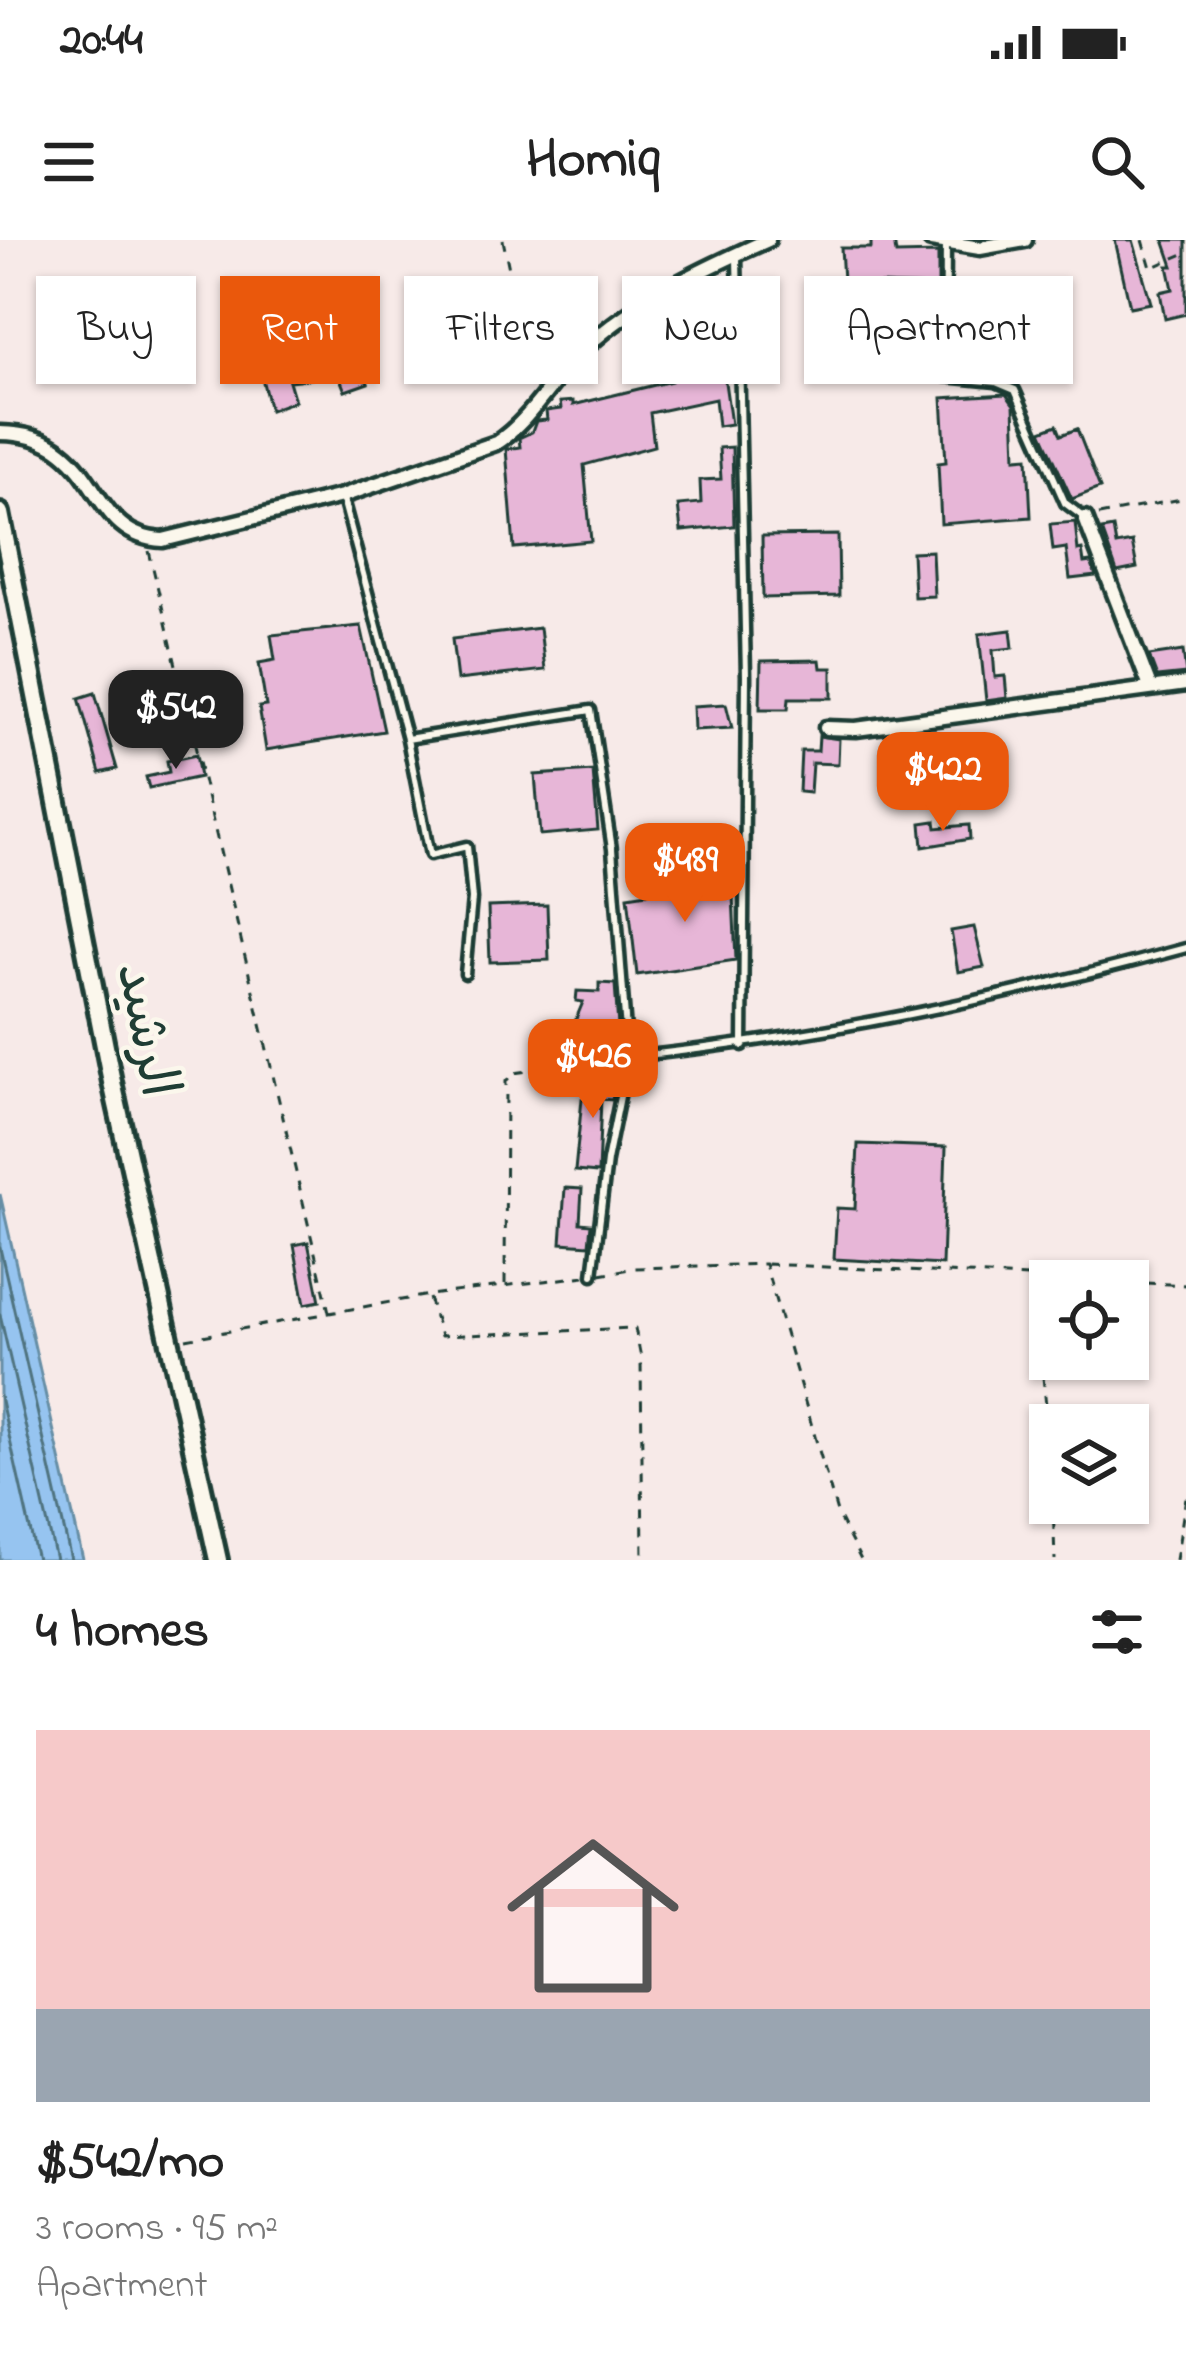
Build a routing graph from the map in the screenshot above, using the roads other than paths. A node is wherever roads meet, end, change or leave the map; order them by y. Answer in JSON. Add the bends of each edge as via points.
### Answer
{"nodes":[{"id":1,"x":768,"y":240,"type":"edge"},
{"id":2,"x":1025,"y":240,"type":"edge"},
{"id":3,"x":939,"y":242,"type":"edge"},
{"id":4,"x":737,"y":254,"type":"junction"},
{"id":5,"x":0,"y":433,"type":"edge"},
{"id":6,"x":342,"y":496,"type":"junction"},
{"id":7,"x":0,"y":513,"type":"edge"},
{"id":8,"x":1084,"y":518,"type":"joint"},
{"id":9,"x":1186,"y":684,"type":"edge"},
{"id":10,"x":1150,"y":687,"type":"junction"},
{"id":11,"x":826,"y":728,"type":"dead end"},
{"id":12,"x":406,"y":739,"type":"junction"},
{"id":13,"x":1186,"y":948,"type":"edge"},
{"id":14,"x":465,"y":974,"type":"dead end"},
{"id":15,"x":743,"y":1046,"type":"junction"},
{"id":16,"x":628,"y":1057,"type":"junction"},
{"id":17,"x":593,"y":1275,"type":"road end"},
{"id":18,"x":218,"y":1560,"type":"edge"}],
"edges":[{"from":1,"to":4,"type":"street"},
{"from":2,"to":3,"type":"street","via":[[980,248]]},
{"from":3,"to":8,"type":"lane","via":[[945,377],[1015,390],[1065,503]]},
{"from":4,"to":6,"type":"street","via":[[616,322],[496,443]]},
{"from":4,"to":15,"type":"lane"},
{"from":5,"to":6,"type":"street","via":[[39,437],[70,455],[118,525],[146,539]]},
{"from":6,"to":12,"type":"lane"},
{"from":7,"to":18,"type":"main road","name":"الرشيد","via":[[166,1343]]},
{"from":8,"to":10,"type":"street"},
{"from":9,"to":10,"type":"street"},
{"from":10,"to":11,"type":"street"},
{"from":12,"to":14,"type":"lane","via":[[430,855],[467,846]]},
{"from":12,"to":16,"type":"lane","via":[[591,710],[612,848]]},
{"from":13,"to":15,"type":"lane","via":[[980,1002]]},
{"from":15,"to":16,"type":"lane"},
{"from":16,"to":17,"type":"lane"}]}
